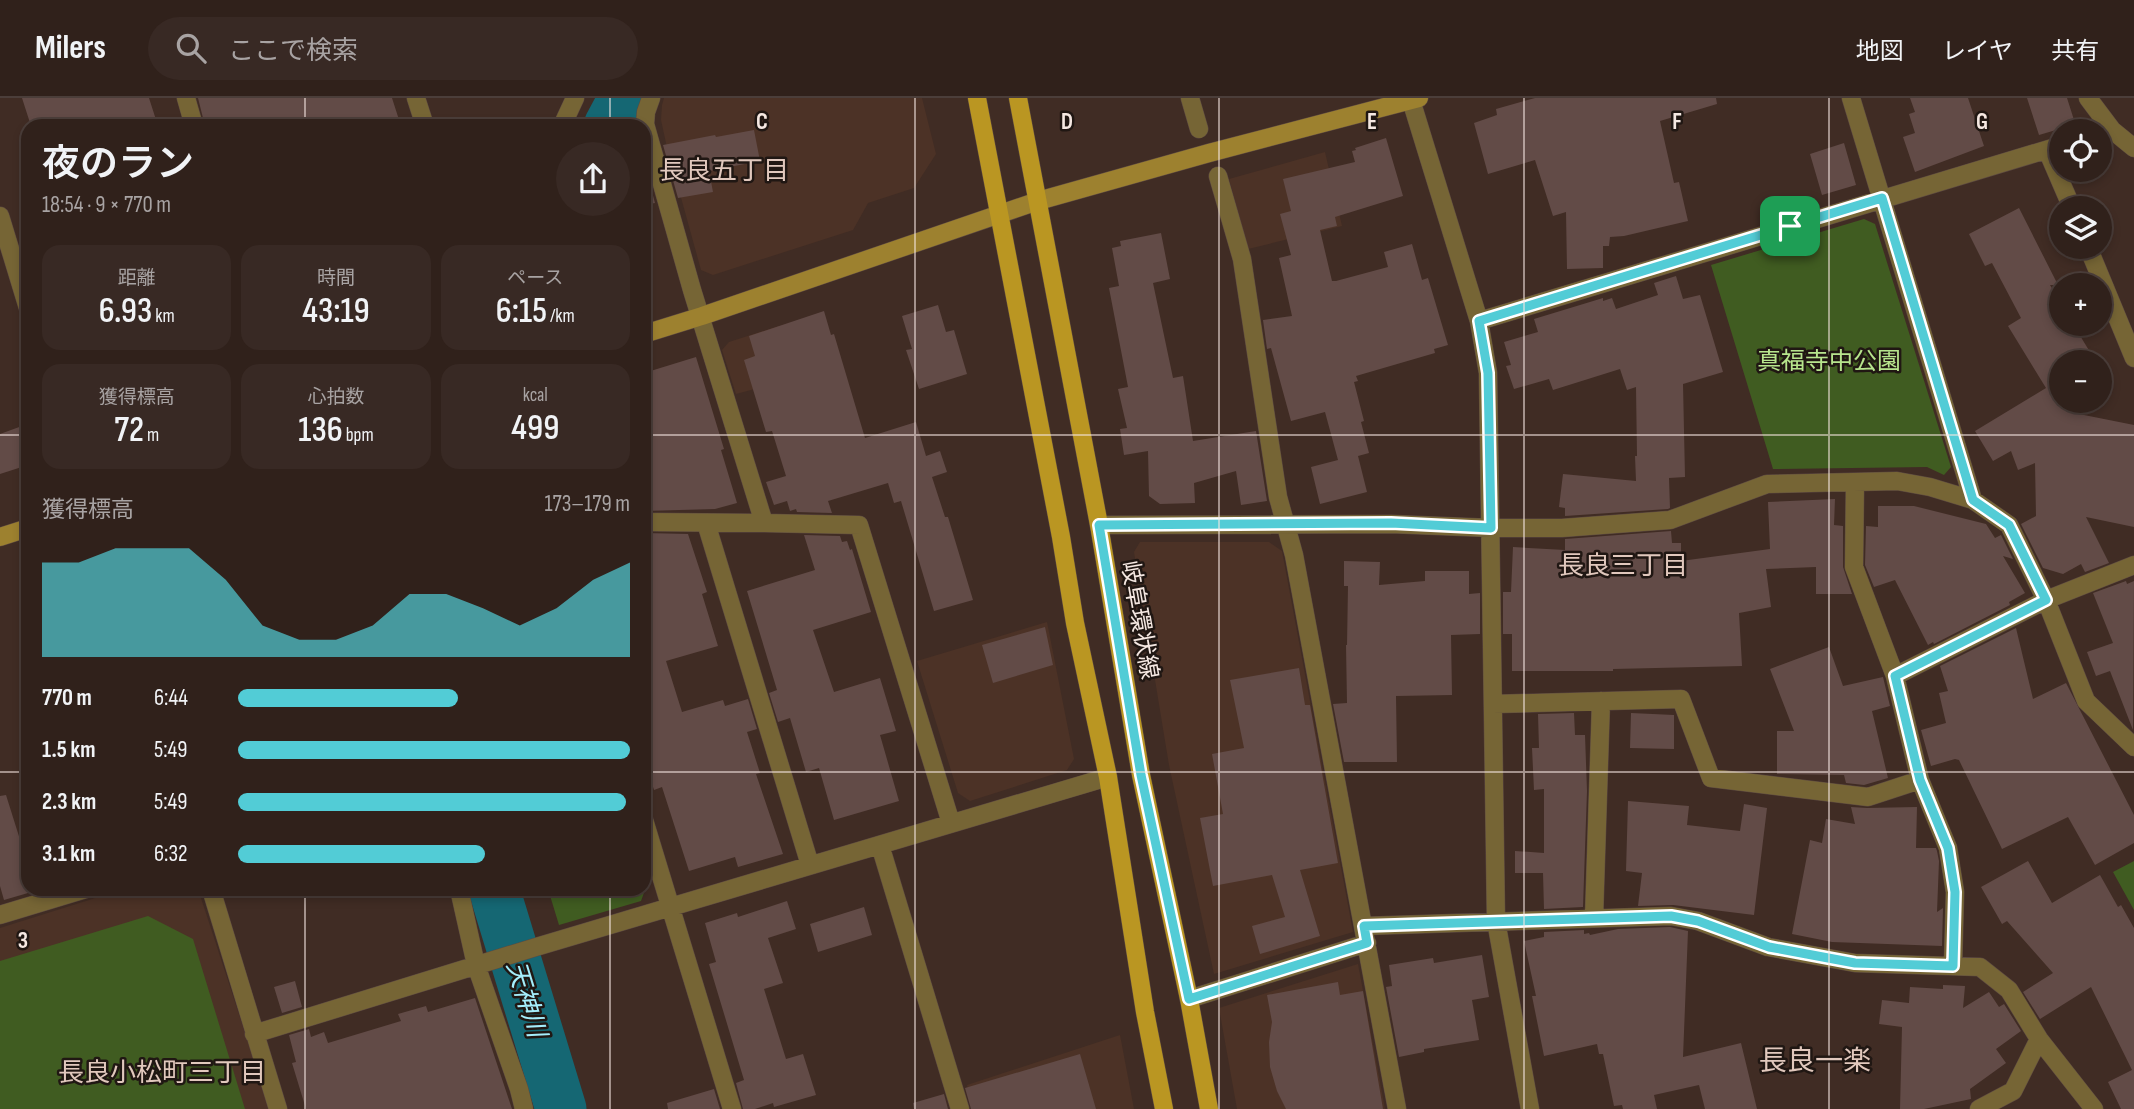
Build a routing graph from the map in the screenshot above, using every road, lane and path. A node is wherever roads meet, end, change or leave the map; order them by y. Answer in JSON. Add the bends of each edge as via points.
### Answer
{"nodes":[{"id":1,"x":186,"y":98,"type":"edge"},
{"id":2,"x":416,"y":98,"type":"edge"},
{"id":3,"x":575,"y":98,"type":"edge"},
{"id":4,"x":651,"y":98,"type":"edge"},
{"id":5,"x":977,"y":98,"type":"edge"},
{"id":6,"x":1018,"y":98,"type":"edge"},
{"id":7,"x":1191,"y":98,"type":"edge"},
{"id":8,"x":1851,"y":98,"type":"edge"},
{"id":9,"x":2088,"y":98,"type":"edge"},
{"id":10,"x":1415,"y":99,"type":"edge"},
{"id":11,"x":192,"y":119,"type":"edge"},
{"id":12,"x":423,"y":119,"type":"edge"},
{"id":13,"x":565,"y":119,"type":"edge"},
{"id":14,"x":645,"y":119,"type":"edge"},
{"id":15,"x":2099,"y":119,"type":"edge"},
{"id":16,"x":1199,"y":129,"type":"dead end"},
{"id":17,"x":2112,"y":135,"type":"edge"},
{"id":18,"x":651,"y":145,"type":"edge"},
{"id":19,"x":2134,"y":148,"type":"edge"},
{"id":20,"x":2049,"y":149,"type":"edge"},
{"id":21,"x":1218,"y":176,"type":"dead end"},
{"id":22,"x":1882,"y":198,"type":"junction"},
{"id":23,"x":1038,"y":201,"type":"junction"},
{"id":24,"x":999,"y":215,"type":"junction"},
{"id":25,"x":0,"y":216,"type":"edge"},
{"id":26,"x":2093,"y":259,"type":"edge"},
{"id":27,"x":21,"y":285,"type":"edge"},
{"id":28,"x":702,"y":316,"type":"junction"},
{"id":29,"x":1479,"y":321,"type":"junction"},
{"id":30,"x":651,"y":332,"type":"edge"},
{"id":31,"x":2134,"y":358,"type":"edge"},
{"id":32,"x":1855,"y":482,"type":"junction"},
{"id":33,"x":1973,"y":500,"type":"junction"},
{"id":34,"x":651,"y":522,"type":"edge"},
{"id":35,"x":706,"y":523,"type":"junction"},
{"id":36,"x":764,"y":523,"type":"junction"},
{"id":37,"x":1285,"y":524,"type":"junction"},
{"id":38,"x":1099,"y":525,"type":"junction"},
{"id":39,"x":1491,"y":528,"type":"junction"},
{"id":40,"x":21,"y":530,"type":"edge"},
{"id":41,"x":0,"y":537,"type":"edge"},
{"id":42,"x":2134,"y":565,"type":"edge"},
{"id":43,"x":2046,"y":600,"type":"junction"},
{"id":44,"x":1895,"y":676,"type":"junction"},
{"id":45,"x":1601,"y":701,"type":"junction"},
{"id":46,"x":1493,"y":704,"type":"junction"},
{"id":47,"x":2130,"y":737,"type":"edge"},
{"id":48,"x":1108,"y":777,"type":"junction"},
{"id":49,"x":1920,"y":780,"type":"junction"},
{"id":50,"x":951,"y":823,"type":"junction"},
{"id":51,"x":651,"y":843,"type":"edge"},
{"id":52,"x":880,"y":845,"type":"junction"},
{"id":53,"x":810,"y":865,"type":"junction"},
{"id":54,"x":63,"y":896,"type":"edge"},
{"id":55,"x":213,"y":896,"type":"edge"},
{"id":56,"x":461,"y":896,"type":"edge"},
{"id":57,"x":670,"y":907,"type":"junction"},
{"id":58,"x":0,"y":915,"type":"edge"},
{"id":59,"x":1594,"y":918,"type":"junction"},
{"id":60,"x":1496,"y":921,"type":"junction"},
{"id":61,"x":1365,"y":934,"type":"junction"},
{"id":62,"x":483,"y":963,"type":"junction"},
{"id":63,"x":1953,"y":966,"type":"junction"},
{"id":64,"x":1189,"y":999,"type":"junction"},
{"id":65,"x":254,"y":1034,"type":"junction"},
{"id":66,"x":2039,"y":1039,"type":"junction"},
{"id":67,"x":278,"y":1109,"type":"edge"},
{"id":68,"x":524,"y":1109,"type":"edge"},
{"id":69,"x":732,"y":1109,"type":"edge"},
{"id":70,"x":960,"y":1109,"type":"edge"},
{"id":71,"x":1164,"y":1109,"type":"edge"},
{"id":72,"x":1209,"y":1109,"type":"edge"},
{"id":73,"x":1397,"y":1109,"type":"edge"},
{"id":74,"x":1530,"y":1109,"type":"edge"},
{"id":75,"x":1979,"y":1109,"type":"edge"},
{"id":76,"x":2094,"y":1109,"type":"edge"}],
"edges":[{"from":1,"to":11,"type":"street"},
{"from":2,"to":12,"type":"street"},
{"from":3,"to":13,"type":"street"},
{"from":4,"to":14,"type":"street"},
{"from":5,"to":24,"type":"main road"},
{"from":6,"to":23,"type":"main road","name":"岐阜環状線"},
{"from":7,"to":16,"type":"street"},
{"from":8,"to":22,"type":"street"},
{"from":9,"to":15,"type":"street"},
{"from":10,"to":23,"type":"street"},
{"from":10,"to":29,"type":"street"},
{"from":17,"to":19,"type":"street"},
{"from":18,"to":28,"type":"street"},
{"from":20,"to":22,"type":"street"},
{"from":21,"to":37,"type":"street","via":[[1242,259]]},
{"from":22,"to":29,"type":"street"},
{"from":22,"to":33,"type":"street"},
{"from":23,"to":24,"type":"street"},
{"from":23,"to":38,"type":"main road","name":"岐阜環状線"},
{"from":24,"to":28,"type":"street"},
{"from":24,"to":48,"type":"main road"},
{"from":25,"to":27,"type":"street"},
{"from":26,"to":31,"type":"street"},
{"from":28,"to":30,"type":"street"},
{"from":28,"to":36,"type":"street"},
{"from":29,"to":39,"type":"street","via":[[1488,373]]},
{"from":32,"to":33,"type":"street","via":[[1897,481]]},
{"from":32,"to":39,"type":"street","via":[[1767,484],[1671,520]]},
{"from":32,"to":44,"type":"street","via":[[1854,567]]},
{"from":33,"to":43,"type":"street","via":[[2009,525]]},
{"from":34,"to":35,"type":"street"},
{"from":35,"to":36,"type":"street"},
{"from":35,"to":53,"type":"street"},
{"from":36,"to":50,"type":"street","via":[[859,525]]},
{"from":37,"to":38,"type":"street"},
{"from":37,"to":39,"type":"street"},
{"from":37,"to":61,"type":"street"},
{"from":38,"to":64,"type":"main road","name":"岐阜環状線","via":[[1141,775]]},
{"from":39,"to":46,"type":"street"},
{"from":40,"to":41,"type":"street"},
{"from":42,"to":43,"type":"street"},
{"from":43,"to":44,"type":"street"},
{"from":43,"to":47,"type":"street","via":[[2085,701]]},
{"from":44,"to":49,"type":"street"},
{"from":45,"to":46,"type":"street"},
{"from":45,"to":49,"type":"street","via":[[1681,699],[1711,778],[1868,797]]},
{"from":45,"to":59,"type":"street"},
{"from":46,"to":60,"type":"street"},
{"from":48,"to":50,"type":"street"},
{"from":48,"to":71,"type":"main road"},
{"from":49,"to":63,"type":"street","via":[[1948,848],[1955,892]]},
{"from":50,"to":52,"type":"street"},
{"from":51,"to":57,"type":"street"},
{"from":52,"to":53,"type":"street"},
{"from":52,"to":70,"type":"street"},
{"from":53,"to":57,"type":"street"},
{"from":54,"to":58,"type":"street"},
{"from":55,"to":65,"type":"street"},
{"from":56,"to":62,"type":"street"},
{"from":57,"to":62,"type":"street"},
{"from":57,"to":69,"type":"street"},
{"from":59,"to":60,"type":"street"},
{"from":59,"to":63,"type":"street","via":[[1671,916],[1769,947],[1855,963]]},
{"from":60,"to":61,"type":"street"},
{"from":60,"to":74,"type":"street"},
{"from":61,"to":64,"type":"street"},
{"from":61,"to":73,"type":"street"},
{"from":62,"to":65,"type":"street"},
{"from":62,"to":68,"type":"street"},
{"from":63,"to":66,"type":"street","via":[[1980,967],[2009,990]]},
{"from":64,"to":72,"type":"main road","name":"岐阜環状線"},
{"from":65,"to":67,"type":"street"},
{"from":66,"to":75,"type":"street","via":[[2013,1091]]},
{"from":66,"to":76,"type":"street"}]}
